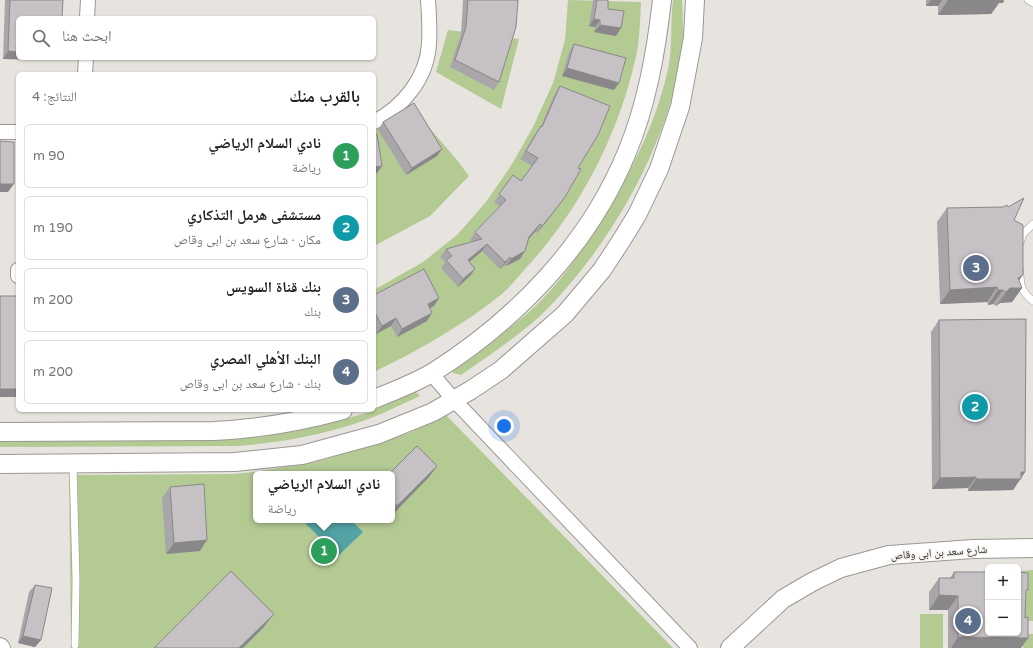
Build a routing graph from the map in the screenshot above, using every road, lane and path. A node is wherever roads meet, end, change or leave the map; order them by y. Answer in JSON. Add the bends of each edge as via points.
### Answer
{"nodes":[{"id":1,"x":88,"y":0,"type":"edge"},
{"id":2,"x":428,"y":0,"type":"edge"},
{"id":3,"x":662,"y":0,"type":"edge"},
{"id":4,"x":695,"y":0,"type":"edge"},
{"id":5,"x":1028,"y":0,"type":"edge"},
{"id":6,"x":1033,"y":3,"type":"edge"},
{"id":7,"x":87,"y":16,"type":"edge"},
{"id":8,"x":86,"y":60,"type":"edge"},
{"id":9,"x":85,"y":72,"type":"edge"},
{"id":10,"x":376,"y":121,"type":"edge"},
{"id":11,"x":0,"y":132,"type":"edge"},
{"id":12,"x":16,"y":132,"type":"edge"},
{"id":13,"x":1033,"y":224,"type":"edge"},
{"id":14,"x":1020,"y":247,"type":"edge"},
{"id":15,"x":1020,"y":262,"type":"edge"},
{"id":16,"x":1033,"y":301,"type":"edge"},
{"id":17,"x":431,"y":373,"type":"junction"},
{"id":18,"x":376,"y":398,"type":"edge"},
{"id":19,"x":454,"y":400,"type":"junction"},
{"id":20,"x":335,"y":412,"type":"edge"},
{"id":21,"x":0,"y":432,"type":"edge"},
{"id":22,"x":0,"y":464,"type":"edge"},
{"id":23,"x":73,"y":464,"type":"junction"},
{"id":24,"x":1033,"y":548,"type":"edge"},
{"id":25,"x":76,"y":645,"type":"dead end"},
{"id":26,"x":690,"y":648,"type":"edge"},
{"id":27,"x":730,"y":648,"type":"edge"}],
"edges":[{"from":1,"to":7,"type":"street"},
{"from":2,"to":10,"type":"street","via":[[429,44],[422,72],[408,96]]},
{"from":3,"to":17,"type":"street","via":[[658,39],[646,97],[627,153],[601,206],[568,254],[529,297],[484,336]]},
{"from":4,"to":19,"type":"street","via":[[693,38],[680,107],[659,169],[637,215],[602,270],[565,314],[501,370]]},
{"from":5,"to":6,"type":"lane"},
{"from":8,"to":9,"type":"street"},
{"from":11,"to":12,"type":"street"},
{"from":13,"to":14,"type":"lane","via":[[1021,237]]},
{"from":15,"to":16,"type":"lane","via":[[1021,288]]},
{"from":17,"to":18,"type":"street"},
{"from":17,"to":19,"type":"street"},
{"from":19,"to":23,"type":"street","via":[[379,434],[302,455],[235,462]]},
{"from":19,"to":26,"type":"street"},
{"from":20,"to":21,"type":"street","via":[[293,422],[214,431]]},
{"from":22,"to":23,"type":"street"},
{"from":23,"to":25,"type":"lane"},
{"from":24,"to":27,"type":"street","name":"شارع سعد بن ابى وقاص","via":[[889,555],[841,568],[783,599]]}]}
